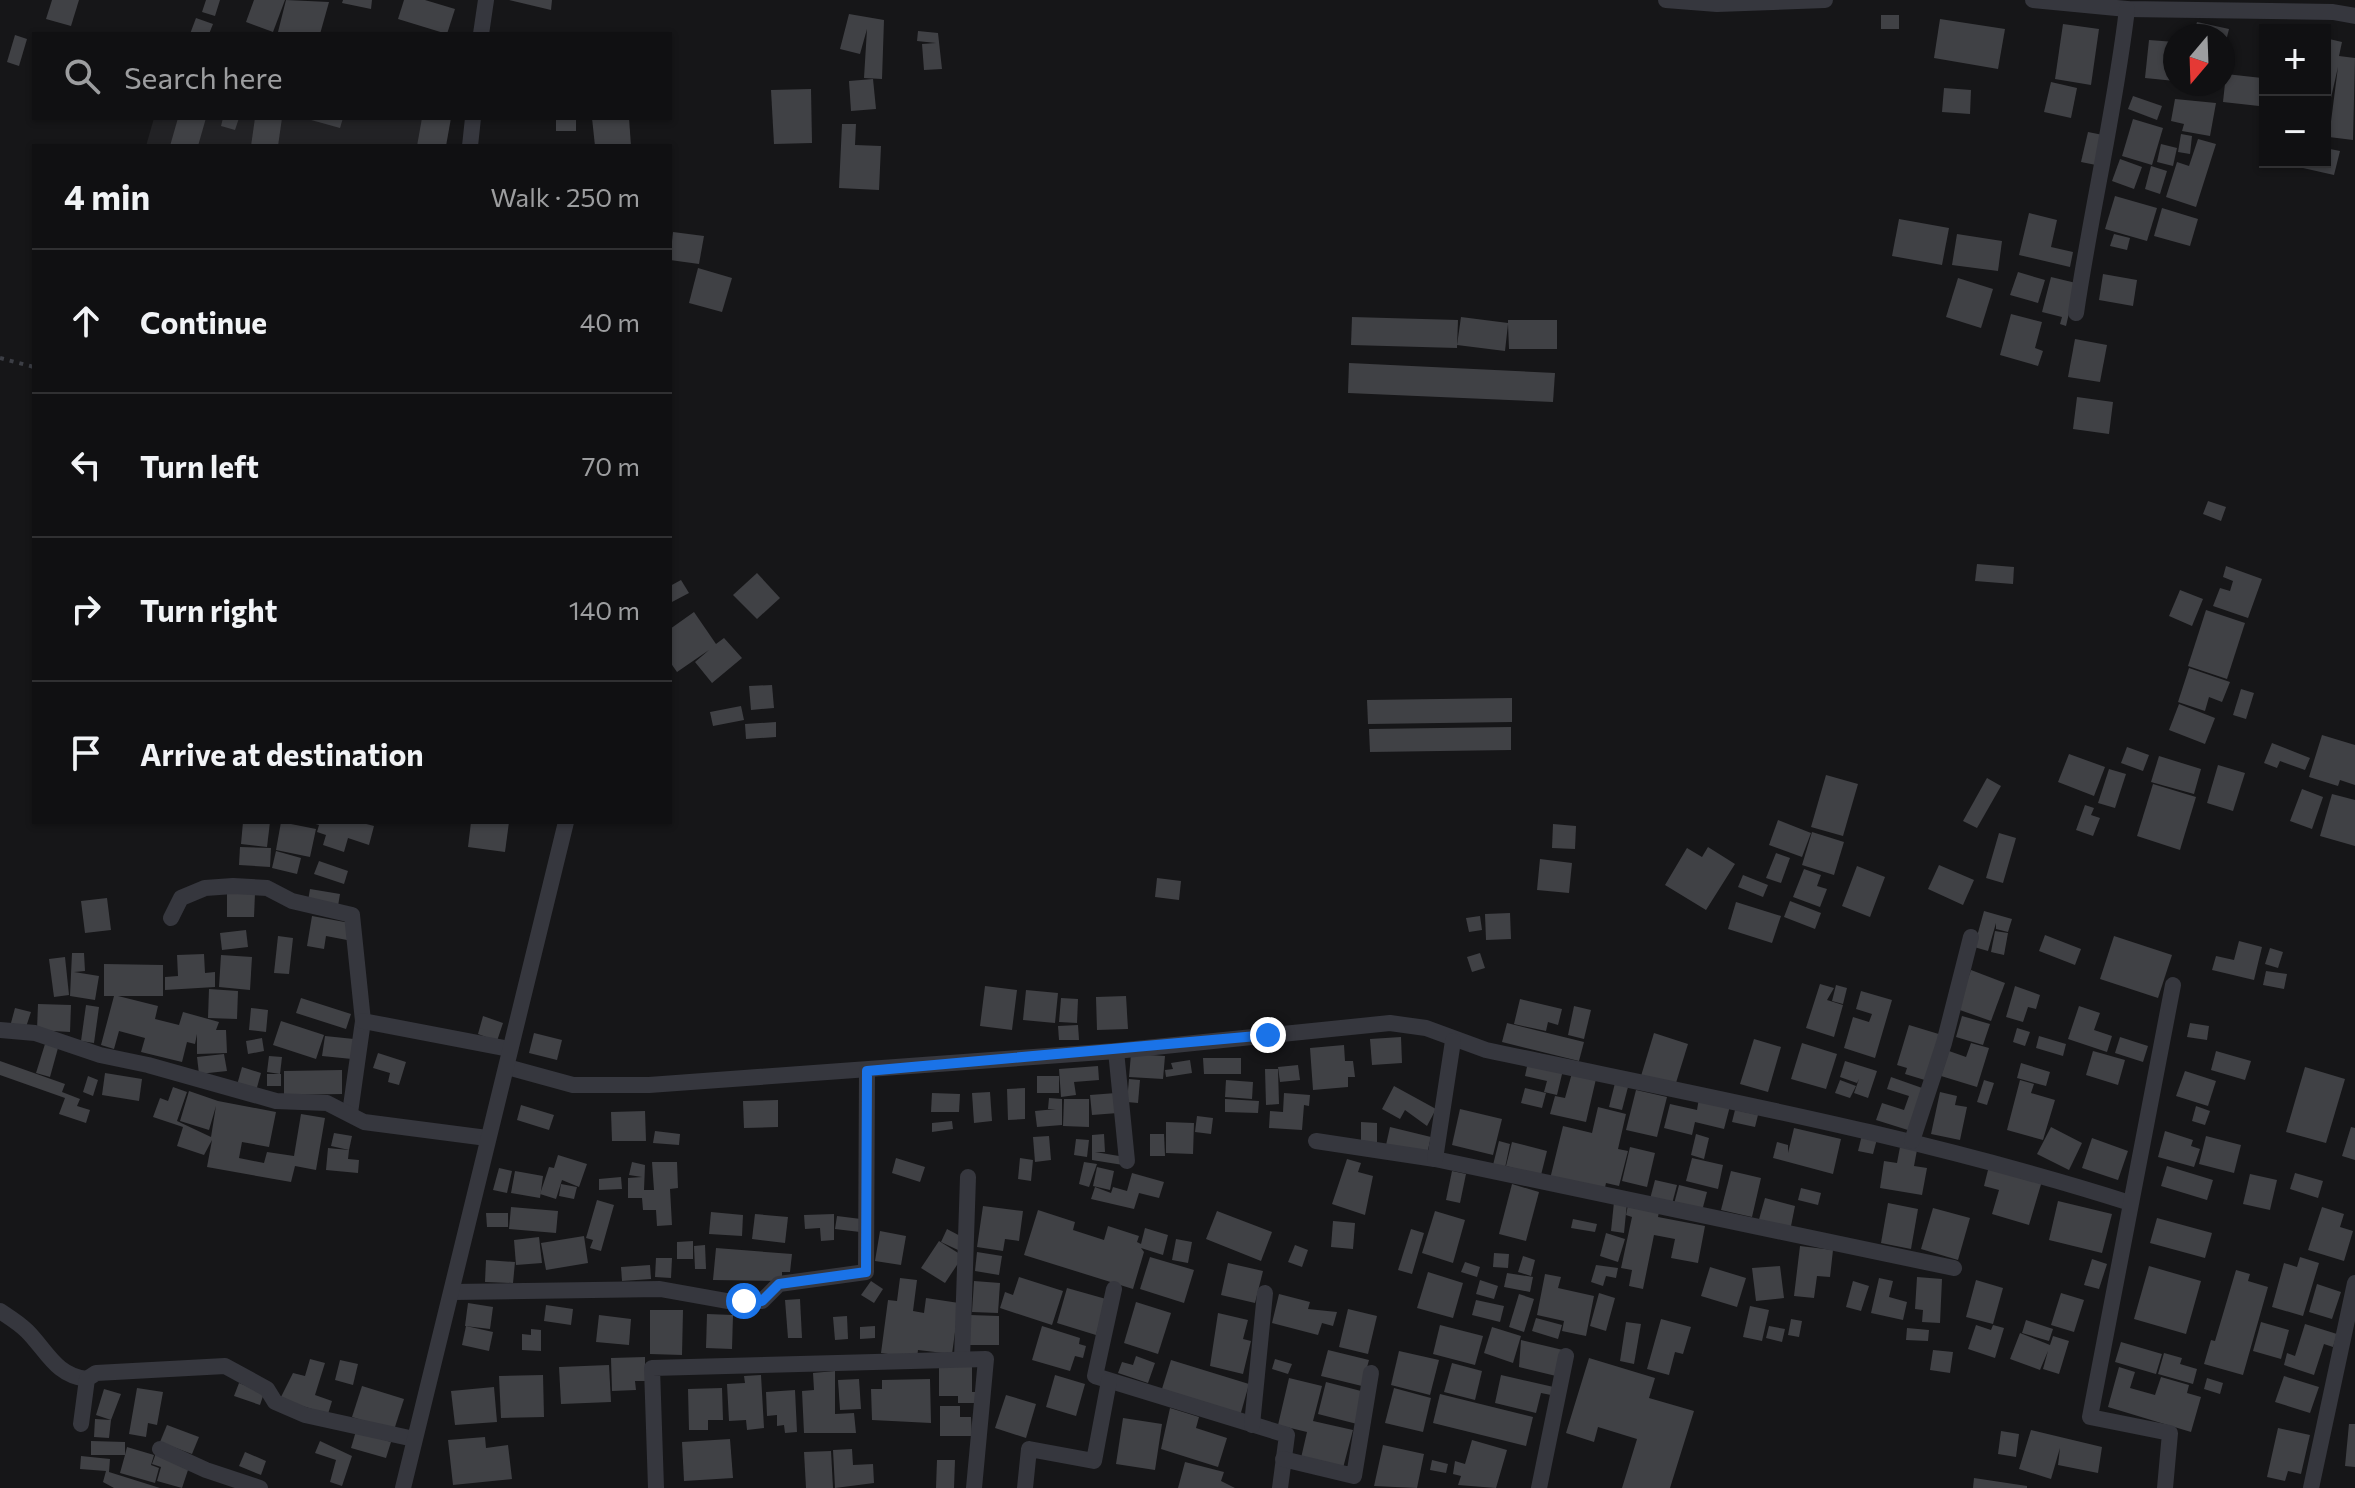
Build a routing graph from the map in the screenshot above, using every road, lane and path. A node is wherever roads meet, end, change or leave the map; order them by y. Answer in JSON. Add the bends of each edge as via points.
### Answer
{"nodes":[{"id":1,"x":486,"y":0,"type":"edge"},
{"id":2,"x":1666,"y":0,"type":"edge"},
{"id":3,"x":1825,"y":0,"type":"edge"},
{"id":4,"x":2033,"y":0,"type":"edge"},
{"id":5,"x":1717,"y":2,"type":"edge"},
{"id":6,"x":2333,"y":6,"type":"edge"},
{"id":7,"x":2127,"y":9,"type":"junction"},
{"id":8,"x":2355,"y":16,"type":"edge"},
{"id":9,"x":481,"y":32,"type":"edge"},
{"id":10,"x":473,"y":120,"type":"edge"},
{"id":11,"x":470,"y":144,"type":"edge"},
{"id":12,"x":2076,"y":313,"type":"dead end"},
{"id":13,"x":0,"y":358,"type":"edge"},
{"id":14,"x":32,"y":366,"type":"edge"},
{"id":15,"x":565,"y":824,"type":"edge"},
{"id":16,"x":171,"y":918,"type":"dead end"},
{"id":17,"x":1971,"y":937,"type":"dead end"},
{"id":18,"x":2173,"y":985,"type":"dead end"},
{"id":19,"x":363,"y":1021,"type":"junction"},
{"id":20,"x":0,"y":1030,"type":"edge"},
{"id":21,"x":1453,"y":1041,"type":"junction"},
{"id":22,"x":509,"y":1049,"type":"junction"},
{"id":23,"x":1116,"y":1051,"type":"junction"},
{"id":24,"x":507,"y":1067,"type":"junction"},
{"id":25,"x":867,"y":1071,"type":"junction"},
{"id":26,"x":350,"y":1113,"type":"junction"},
{"id":27,"x":487,"y":1138,"type":"junction"},
{"id":28,"x":1316,"y":1141,"type":"dead end"},
{"id":29,"x":1912,"y":1141,"type":"junction"},
{"id":30,"x":1435,"y":1159,"type":"junction"},
{"id":31,"x":1127,"y":1161,"type":"dead end"},
{"id":32,"x":968,"y":1177,"type":"dead end"},
{"id":33,"x":2130,"y":1203,"type":"junction"},
{"id":34,"x":1954,"y":1268,"type":"dead end"},
{"id":35,"x":2355,"y":1283,"type":"edge"},
{"id":36,"x":1114,"y":1289,"type":"dead end"},
{"id":37,"x":452,"y":1292,"type":"junction"},
{"id":38,"x":1265,"y":1293,"type":"dead end"},
{"id":39,"x":0,"y":1311,"type":"edge"},
{"id":40,"x":1566,"y":1356,"type":"dead end"},
{"id":41,"x":962,"y":1359,"type":"junction"},
{"id":42,"x":1371,"y":1373,"type":"dead end"},
{"id":43,"x":87,"y":1379,"type":"junction"},
{"id":44,"x":1109,"y":1381,"type":"junction"},
{"id":45,"x":81,"y":1424,"type":"dead end"},
{"id":46,"x":1252,"y":1425,"type":"junction"},
{"id":47,"x":414,"y":1439,"type":"junction"},
{"id":48,"x":160,"y":1449,"type":"dead end"},
{"id":49,"x":1283,"y":1459,"type":"junction"},
{"id":50,"x":260,"y":1488,"type":"edge"},
{"id":51,"x":403,"y":1488,"type":"edge"},
{"id":52,"x":656,"y":1488,"type":"edge"},
{"id":53,"x":974,"y":1488,"type":"edge"},
{"id":54,"x":1025,"y":1488,"type":"edge"},
{"id":55,"x":1280,"y":1488,"type":"edge"},
{"id":56,"x":1539,"y":1488,"type":"edge"},
{"id":57,"x":2165,"y":1488,"type":"edge"},
{"id":58,"x":2311,"y":1488,"type":"edge"}],
"edges":[{"from":1,"to":9,"type":"street"},
{"from":2,"to":5,"type":"street"},
{"from":3,"to":5,"type":"street"},
{"from":4,"to":7,"type":"street"},
{"from":6,"to":7,"type":"street"},
{"from":6,"to":8,"type":"street"},
{"from":7,"to":12,"type":"street"},
{"from":10,"to":11,"type":"street"},
{"from":13,"to":14,"type":"path"},
{"from":15,"to":22,"type":"street"},
{"from":16,"to":19,"type":"street","via":[[181,898],[205,888],[233,886],[267,888],[292,901],[352,915]]},
{"from":17,"to":29,"type":"street"},
{"from":18,"to":33,"type":"street"},
{"from":19,"to":22,"type":"street"},
{"from":19,"to":26,"type":"street"},
{"from":20,"to":26,"type":"street","via":[[35,1033],[276,1101],[327,1103]]},
{"from":21,"to":23,"type":"street","via":[[1426,1028],[1390,1023]]},
{"from":21,"to":29,"type":"street"},
{"from":21,"to":30,"type":"street"},
{"from":22,"to":24,"type":"street"},
{"from":23,"to":25,"type":"street"},
{"from":23,"to":31,"type":"street"},
{"from":24,"to":25,"type":"street","via":[[573,1085]]},
{"from":24,"to":27,"type":"street"},
{"from":25,"to":37,"type":"street","via":[[866,1272],[779,1284],[762,1301],[727,1301],[660,1289]]},
{"from":26,"to":27,"type":"street","via":[[364,1122]]},
{"from":27,"to":37,"type":"street"},
{"from":28,"to":30,"type":"street"},
{"from":29,"to":33,"type":"street"},
{"from":30,"to":34,"type":"street"},
{"from":32,"to":41,"type":"street"},
{"from":33,"to":57,"type":"street","via":[[2090,1417],[2170,1433]]},
{"from":35,"to":58,"type":"street"},
{"from":36,"to":44,"type":"street","via":[[1095,1376]]},
{"from":37,"to":47,"type":"street"},
{"from":38,"to":46,"type":"street"},
{"from":39,"to":43,"type":"street","via":[[25,1328],[57,1369]]},
{"from":40,"to":56,"type":"street"},
{"from":41,"to":52,"type":"street","via":[[652,1368]]},
{"from":41,"to":53,"type":"street","via":[[986,1359]]},
{"from":42,"to":49,"type":"street","via":[[1354,1476]]},
{"from":43,"to":45,"type":"street"},
{"from":43,"to":47,"type":"street","via":[[96,1373],[225,1366],[267,1389],[275,1402],[305,1415]]},
{"from":44,"to":46,"type":"street"},
{"from":44,"to":54,"type":"street","via":[[1094,1461],[1029,1449]]},
{"from":46,"to":49,"type":"street","via":[[1287,1435]]},
{"from":47,"to":51,"type":"street"},
{"from":48,"to":50,"type":"street"},
{"from":49,"to":55,"type":"street"}]}
